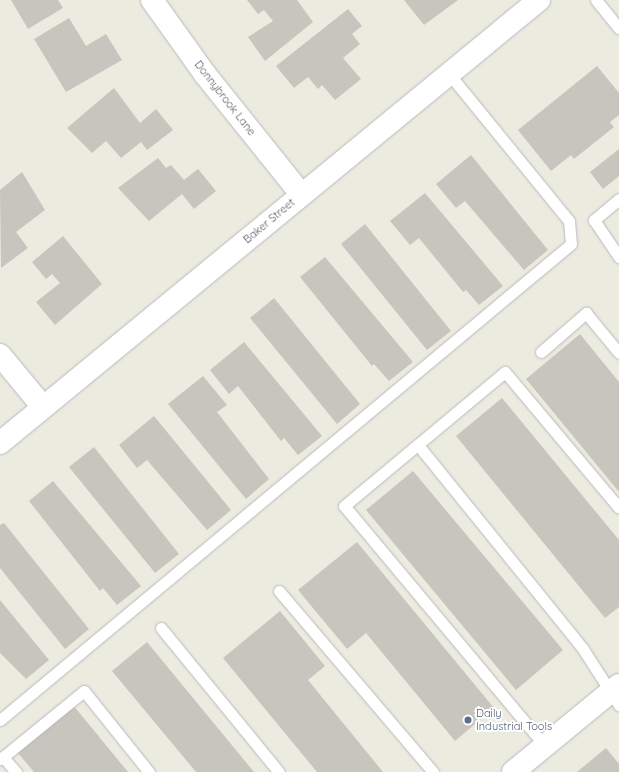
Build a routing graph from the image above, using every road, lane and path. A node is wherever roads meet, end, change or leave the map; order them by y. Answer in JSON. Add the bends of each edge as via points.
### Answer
{"nodes":[{"id":1,"x":152,"y":0,"type":"edge"},
{"id":2,"x":539,"y":0,"type":"edge"},
{"id":3,"x":596,"y":0,"type":"edge"},
{"id":4,"x":619,"y":28,"type":"edge"},
{"id":5,"x":449,"y":74,"type":"junction"},
{"id":6,"x":301,"y":194,"type":"junction"},
{"id":7,"x":619,"y":199,"type":"edge"},
{"id":8,"x":619,"y":257,"type":"edge"},
{"id":9,"x":541,"y":352,"type":"dead end"},
{"id":10,"x":619,"y":353,"type":"edge"},
{"id":11,"x":0,"y":355,"type":"edge"},
{"id":12,"x":43,"y":407,"type":"junction"},
{"id":13,"x":0,"y":443,"type":"edge"},
{"id":14,"x":418,"y":445,"type":"junction"},
{"id":15,"x":619,"y":508,"type":"edge"},
{"id":16,"x":279,"y":591,"type":"dead end"},
{"id":17,"x":161,"y":628,"type":"dead end"},
{"id":18,"x":616,"y":695,"type":"edge"},
{"id":19,"x":0,"y":720,"type":"edge"},
{"id":20,"x":545,"y":746,"type":"junction"},
{"id":21,"x":2,"y":758,"type":"edge"},
{"id":22,"x":16,"y":772,"type":"edge"},
{"id":23,"x":149,"y":772,"type":"edge"},
{"id":24,"x":279,"y":772,"type":"edge"},
{"id":25,"x":433,"y":772,"type":"edge"},
{"id":26,"x":513,"y":772,"type":"edge"}],
"edges":[{"from":1,"to":6,"type":"main road","name":"Donnybrook Lane","via":[[204,73]]},
{"from":2,"to":5,"type":"main road","name":"Baker Street"},
{"from":3,"to":4,"type":"lane"},
{"from":5,"to":6,"type":"main road","name":"Baker Street"},
{"from":5,"to":19,"type":"lane","via":[[569,221],[571,244]]},
{"from":6,"to":12,"type":"main road","name":"Baker Street"},
{"from":7,"to":8,"type":"lane","via":[[594,220]]},
{"from":9,"to":10,"type":"lane","via":[[586,313]]},
{"from":11,"to":12,"type":"main road"},
{"from":12,"to":13,"type":"main road","name":"Baker Street"},
{"from":14,"to":15,"type":"lane","via":[[505,372]]},
{"from":14,"to":18,"type":"lane","via":[[583,649]]},
{"from":14,"to":20,"type":"lane","via":[[344,506]]},
{"from":16,"to":25,"type":"lane"},
{"from":17,"to":24,"type":"lane"},
{"from":18,"to":20,"type":"main road"},
{"from":20,"to":26,"type":"main road"},
{"from":21,"to":22,"type":"lane"},
{"from":21,"to":23,"type":"lane","via":[[84,691]]}]}
